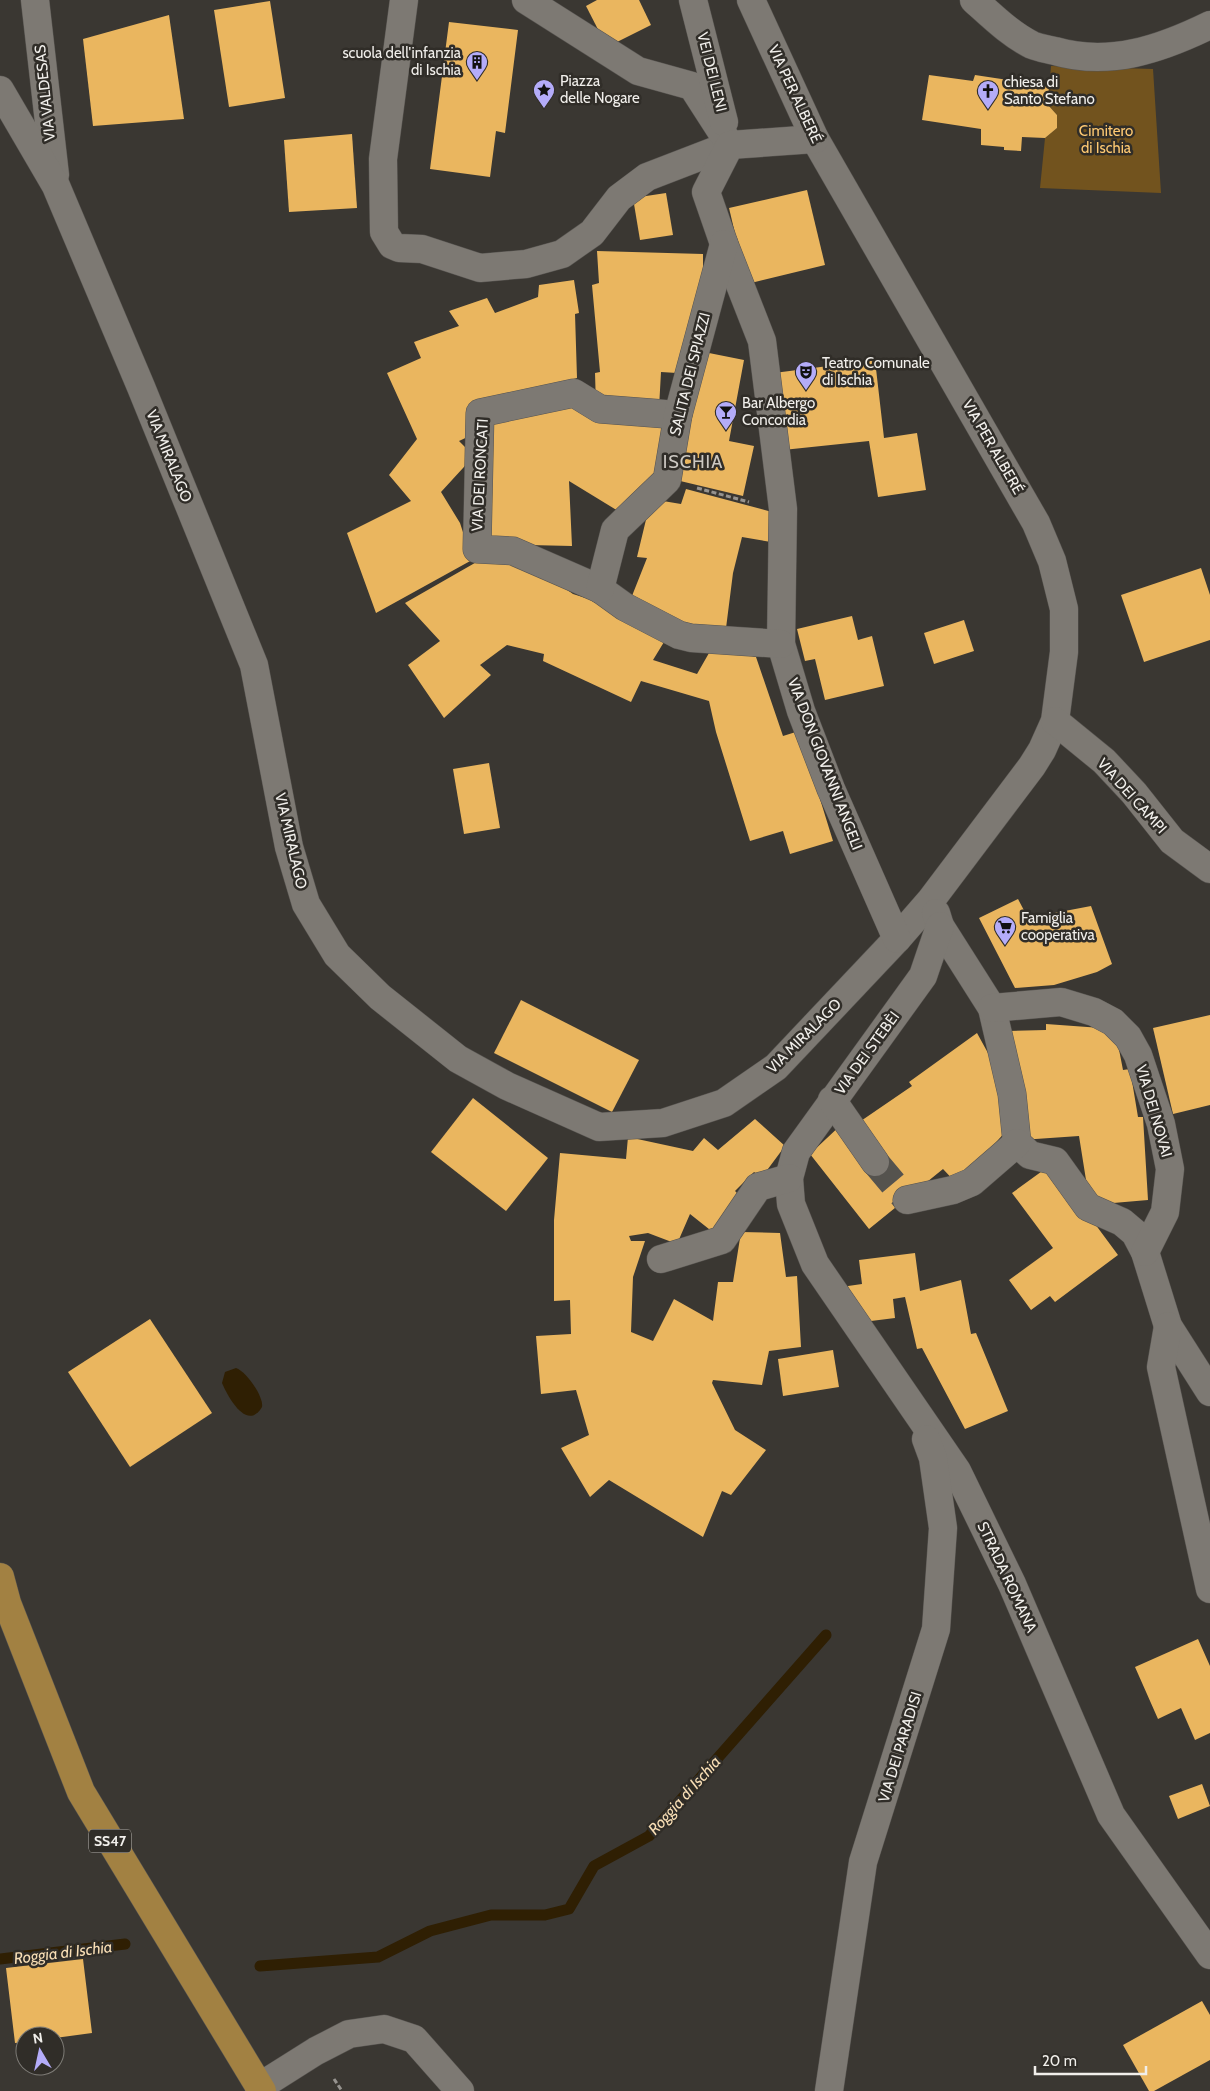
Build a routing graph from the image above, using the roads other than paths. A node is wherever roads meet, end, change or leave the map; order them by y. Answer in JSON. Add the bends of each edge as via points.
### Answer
{"nodes":[{"id":1,"x":35,"y":0,"type":"edge"},
{"id":2,"x":404,"y":0,"type":"edge"},
{"id":3,"x":526,"y":0,"type":"edge"},
{"id":4,"x":693,"y":0,"type":"edge"},
{"id":5,"x":751,"y":0,"type":"edge"},
{"id":6,"x":974,"y":0,"type":"edge"},
{"id":7,"x":1210,"y":24,"type":"edge"},
{"id":8,"x":0,"y":90,"type":"edge"},
{"id":9,"x":815,"y":139,"type":"junction"},
{"id":10,"x":730,"y":145,"type":"junction"},
{"id":11,"x":56,"y":186,"type":"junction"},
{"id":12,"x":724,"y":244,"type":"junction"},
{"id":13,"x":678,"y":415,"type":"junction"},
{"id":14,"x":600,"y":589,"type":"junction"},
{"id":15,"x":780,"y":644,"type":"junction"},
{"id":16,"x":1055,"y":721,"type":"junction"},
{"id":17,"x":1210,"y":869,"type":"edge"},
{"id":18,"x":931,"y":900,"type":"junction"},
{"id":19,"x":940,"y":926,"type":"junction"},
{"id":20,"x":897,"y":939,"type":"junction"},
{"id":21,"x":992,"y":1008,"type":"junction"},
{"id":22,"x":832,"y":1100,"type":"junction"},
{"id":23,"x":1017,"y":1143,"type":"junction"},
{"id":24,"x":875,"y":1162,"type":"tunnel mouth"},
{"id":25,"x":790,"y":1191,"type":"junction"},
{"id":26,"x":907,"y":1200,"type":"dead end"},
{"id":27,"x":1145,"y":1252,"type":"junction"},
{"id":28,"x":661,"y":1259,"type":"dead end"},
{"id":29,"x":1168,"y":1326,"type":"junction"},
{"id":30,"x":1210,"y":1392,"type":"edge"},
{"id":31,"x":913,"y":1405,"type":"junction"},
{"id":32,"x":0,"y":1577,"type":"edge"},
{"id":33,"x":1210,"y":1588,"type":"edge"},
{"id":34,"x":1210,"y":1955,"type":"edge"},
{"id":35,"x":260,"y":2089,"type":"edge"},
{"id":36,"x":460,"y":2091,"type":"edge"},
{"id":37,"x":829,"y":2091,"type":"edge"}],
"edges":[{"from":1,"to":11,"type":"street","name":"VIA VALDESAS"},
{"from":2,"to":10,"type":"street","via":[[383,159],[382,225],[387,239],[399,248],[422,249],[480,268],[526,264],[562,254],[592,233],[619,198],[647,177]]},
{"from":3,"to":10,"type":"street","via":[[638,71],[692,86]]},
{"from":4,"to":10,"type":"street","name":"VEI DEI LENI"},
{"from":5,"to":9,"type":"street","name":"VIA PER ALBERÉ"},
{"from":6,"to":7,"type":"street","via":[[998,22],[1032,45],[1070,56],[1107,58],[1148,51]]},
{"from":8,"to":11,"type":"street","name":"VIA MIRALAGO"},
{"from":9,"to":10,"type":"street"},
{"from":9,"to":16,"type":"street","name":"VIA PER ALBERÉ","via":[[1036,523],[1052,561],[1064,609],[1064,652]]},
{"from":10,"to":12,"type":"street","name":"VIA DON GIOVANNI ANGELI","via":[[706,192]]},
{"from":11,"to":20,"type":"street","name":"VIA MIRALAGO","via":[[254,665],[289,847],[306,904],[337,956],[380,997],[458,1059],[515,1090],[599,1127],[663,1124],[724,1103],[776,1068]]},
{"from":12,"to":13,"type":"street","name":"SALITA DEI SPIAZZI"},
{"from":12,"to":15,"type":"street","name":"VIA DON GIOVANNI ANGELI","via":[[762,342],[783,509]]},
{"from":13,"to":14,"type":"street","name":"SALITA DEI SPIAZZI","via":[[667,480],[615,530]]},
{"from":13,"to":14,"type":"street","name":"VIA DEI RONCATI","via":[[600,409],[574,393],[480,413],[477,549],[513,551]]},
{"from":14,"to":15,"type":"street","via":[[625,607],[679,635]]},
{"from":15,"to":20,"type":"street","name":"VIA DON GIOVANNI ANGELI","via":[[828,780]]},
{"from":16,"to":17,"type":"street","name":"VIA DEI CAMPI","via":[[1104,761],[1172,841]]},
{"from":16,"to":18,"type":"street","name":"VIA PER ALBERÉ","via":[[1032,766]]},
{"from":18,"to":19,"type":"street"},
{"from":18,"to":20,"type":"street","name":"VIA PER ALBERÉ"},
{"from":19,"to":21,"type":"street"},
{"from":19,"to":22,"type":"street","name":"VIA DEI STEBÈI","via":[[923,976]]},
{"from":21,"to":23,"type":"street","via":[[1012,1094]]},
{"from":21,"to":27,"type":"street","name":"VIA DEI NOVAI","via":[[1061,1002],[1094,1012],[1113,1022],[1128,1037],[1138,1055],[1158,1116],[1170,1168],[1165,1212]]},
{"from":22,"to":24,"type":"street"},
{"from":22,"to":25,"type":"street","name":"VIA DEI STEBÈI","via":[[796,1152]]},
{"from":23,"to":26,"type":"street","via":[[972,1182],[953,1190]]},
{"from":23,"to":27,"type":"street","via":[[1030,1155],[1055,1161],[1088,1207],[1122,1222],[1134,1233]]},
{"from":25,"to":28,"type":"street","via":[[758,1187],[722,1240]]},
{"from":25,"to":31,"type":"street","name":"STRADA ROMANA","via":[[815,1264]]},
{"from":27,"to":29,"type":"street"},
{"from":29,"to":30,"type":"street"},
{"from":29,"to":33,"type":"street","via":[[1161,1367]]},
{"from":31,"to":34,"type":"street","name":"STRADA ROMANA","via":[[957,1471],[1012,1584],[1111,1814]]},
{"from":31,"to":37,"type":"street","name":"VIA DEI PARADISI","via":[[933,1458],[943,1528],[936,1629],[863,1862]]},
{"from":32,"to":35,"type":"main road","number":"SS47","via":[[7,1603],[81,1792]]},
{"from":35,"to":36,"type":"street","via":[[316,2051],[349,2034],[384,2029],[414,2039]]}]}
